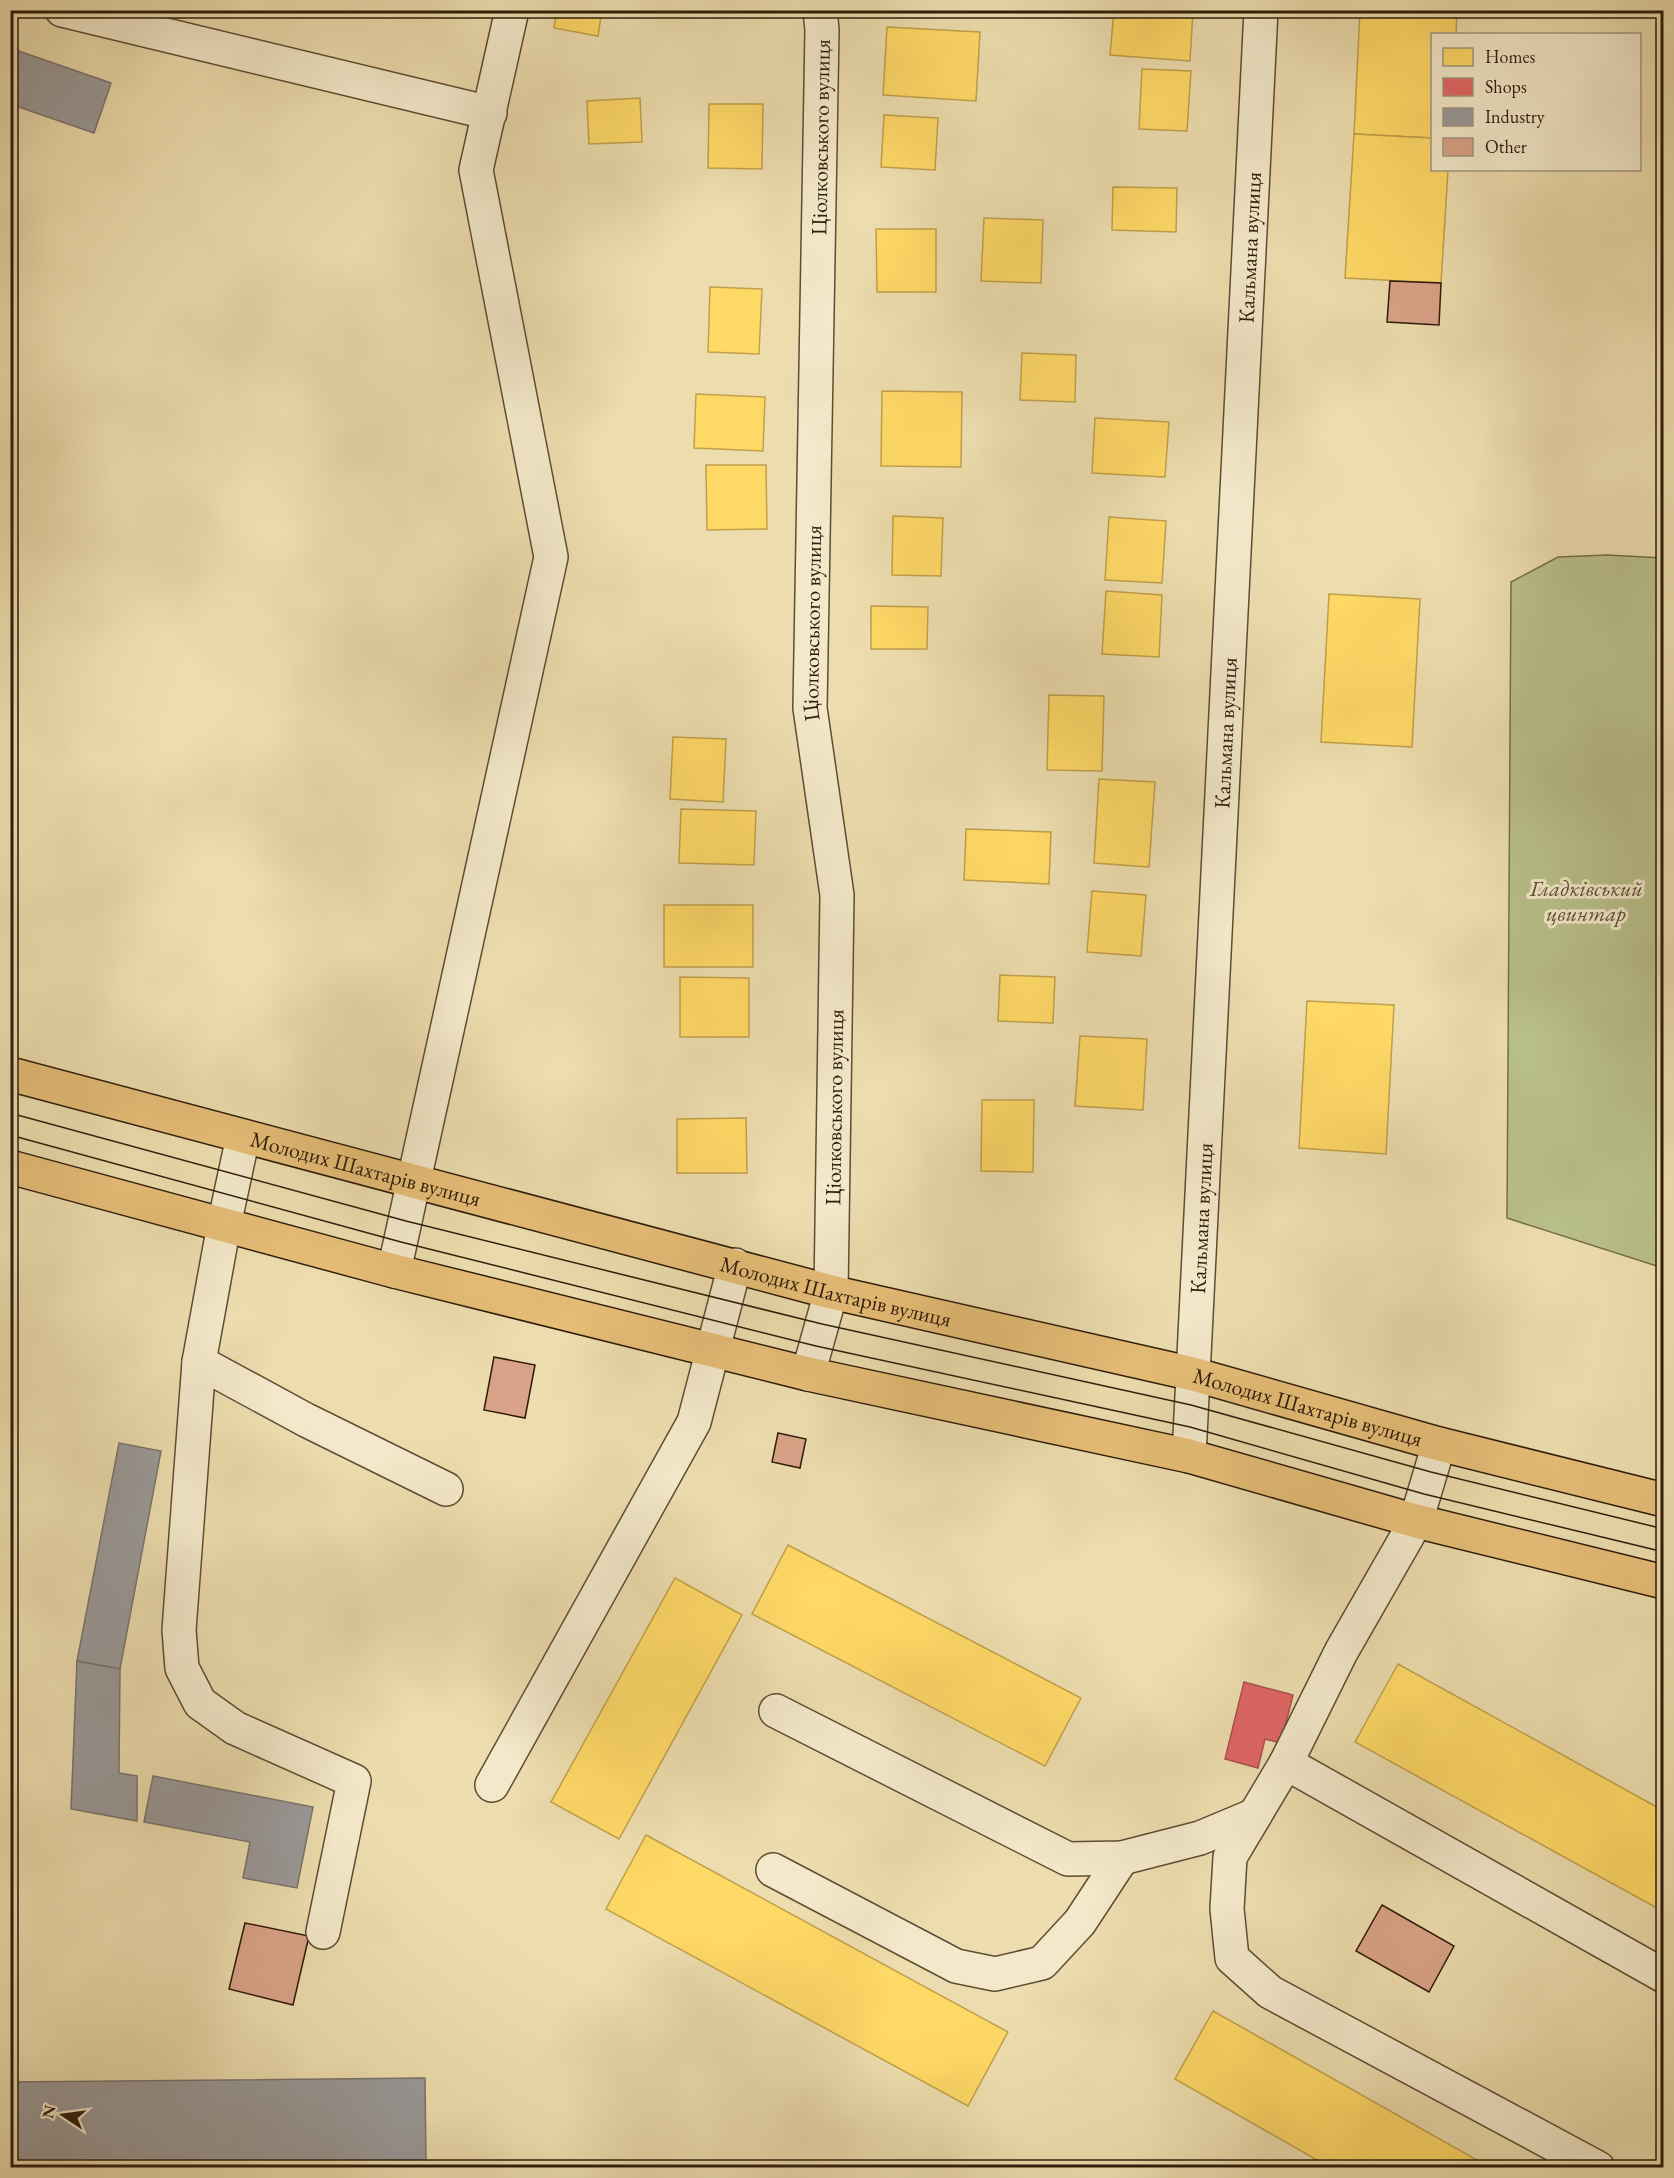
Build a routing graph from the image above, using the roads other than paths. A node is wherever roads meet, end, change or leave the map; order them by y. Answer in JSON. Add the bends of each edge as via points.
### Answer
{"nodes":[{"id":1,"x":62,"y":10,"type":"edge"},
{"id":2,"x":512,"y":10,"type":"edge"},
{"id":3,"x":820,"y":10,"type":"edge"},
{"id":4,"x":1261,"y":10,"type":"edge"},
{"id":5,"x":490,"y":113,"type":"junction"},
{"id":6,"x":10,"y":1074,"type":"edge"},
{"id":7,"x":243,"y":1137,"type":"junction"},
{"id":8,"x":10,"y":1167,"type":"edge"},
{"id":9,"x":415,"y":1183,"type":"junction"},
{"id":10,"x":224,"y":1225,"type":"junction"},
{"id":11,"x":735,"y":1265,"type":"junction"},
{"id":12,"x":394,"y":1271,"type":"junction"},
{"id":13,"x":831,"y":1292,"type":"junction"},
{"id":14,"x":712,"y":1349,"type":"junction"},
{"id":15,"x":199,"y":1362,"type":"junction"},
{"id":16,"x":808,"y":1374,"type":"junction"},
{"id":17,"x":1193,"y":1374,"type":"junction"},
{"id":18,"x":1439,"y":1444,"type":"junction"},
{"id":19,"x":1189,"y":1456,"type":"junction"},
{"id":20,"x":446,"y":1489,"type":"dead end"},
{"id":21,"x":1664,"y":1500,"type":"edge"},
{"id":22,"x":1416,"y":1521,"type":"junction"},
{"id":23,"x":1664,"y":1582,"type":"edge"},
{"id":24,"x":776,"y":1711,"type":"dead end"},
{"id":25,"x":1286,"y":1763,"type":"junction"},
{"id":26,"x":492,"y":1785,"type":"dead end"},
{"id":27,"x":1255,"y":1815,"type":"junction"},
{"id":28,"x":1122,"y":1858,"type":"junction"},
{"id":29,"x":773,"y":1870,"type":"dead end"},
{"id":30,"x":322,"y":1932,"type":"dead end"},
{"id":31,"x":1664,"y":1976,"type":"edge"},
{"id":32,"x":1598,"y":2168,"type":"edge"}],
"edges":[{"from":1,"to":5,"type":"street"},
{"from":2,"to":5,"type":"street"},
{"from":3,"to":13,"type":"street","name":"Ціолковського вулиця","via":[[810,708],[837,895]]},
{"from":4,"to":17,"type":"street","name":"Кальмана вулиця"},
{"from":5,"to":9,"type":"street","via":[[476,170],[551,557]]},
{"from":6,"to":7,"type":"main road","name":"Молодих Шахтарів вулиця"},
{"from":7,"to":9,"type":"main road","name":"Молодих Шахтарів вулиця"},
{"from":7,"to":10,"type":"street"},
{"from":8,"to":10,"type":"main road"},
{"from":9,"to":11,"type":"main road","name":"Молодих Шахтарів вулиця"},
{"from":9,"to":12,"type":"street"},
{"from":10,"to":12,"type":"main road"},
{"from":10,"to":15,"type":"street"},
{"from":11,"to":13,"type":"main road","name":"Молодих Шахтарів вулиця"},
{"from":11,"to":14,"type":"street"},
{"from":12,"to":14,"type":"main road"},
{"from":13,"to":16,"type":"street","name":"Ціолковського вулиця"},
{"from":13,"to":17,"type":"main road","name":"Молодих Шахтарів вулиця"},
{"from":14,"to":16,"type":"main road"},
{"from":14,"to":26,"type":"street","via":[[694,1422]]},
{"from":15,"to":20,"type":"street"},
{"from":15,"to":30,"type":"street","via":[[179,1630],[182,1668],[200,1703],[235,1728],[354,1781]]},
{"from":16,"to":19,"type":"main road"},
{"from":17,"to":18,"type":"main road","name":"Молодих Шахтарів вулиця"},
{"from":17,"to":19,"type":"street","name":"Кальмана вулиця"},
{"from":18,"to":21,"type":"main road","name":"Молодих Шахтарів вулиця"},
{"from":18,"to":22,"type":"street"},
{"from":19,"to":22,"type":"main road"},
{"from":22,"to":23,"type":"main road"},
{"from":22,"to":25,"type":"street","via":[[1341,1652]]},
{"from":24,"to":28,"type":"street","via":[[1068,1859]]},
{"from":25,"to":27,"type":"street"},
{"from":25,"to":31,"type":"street"},
{"from":27,"to":28,"type":"street","via":[[1200,1838]]},
{"from":27,"to":32,"type":"street","via":[[1230,1857],[1227,1909],[1232,1958],[1270,1992]]},
{"from":28,"to":29,"type":"street","via":[[1080,1922],[1042,1963],[995,1974],[956,1966]]}]}
